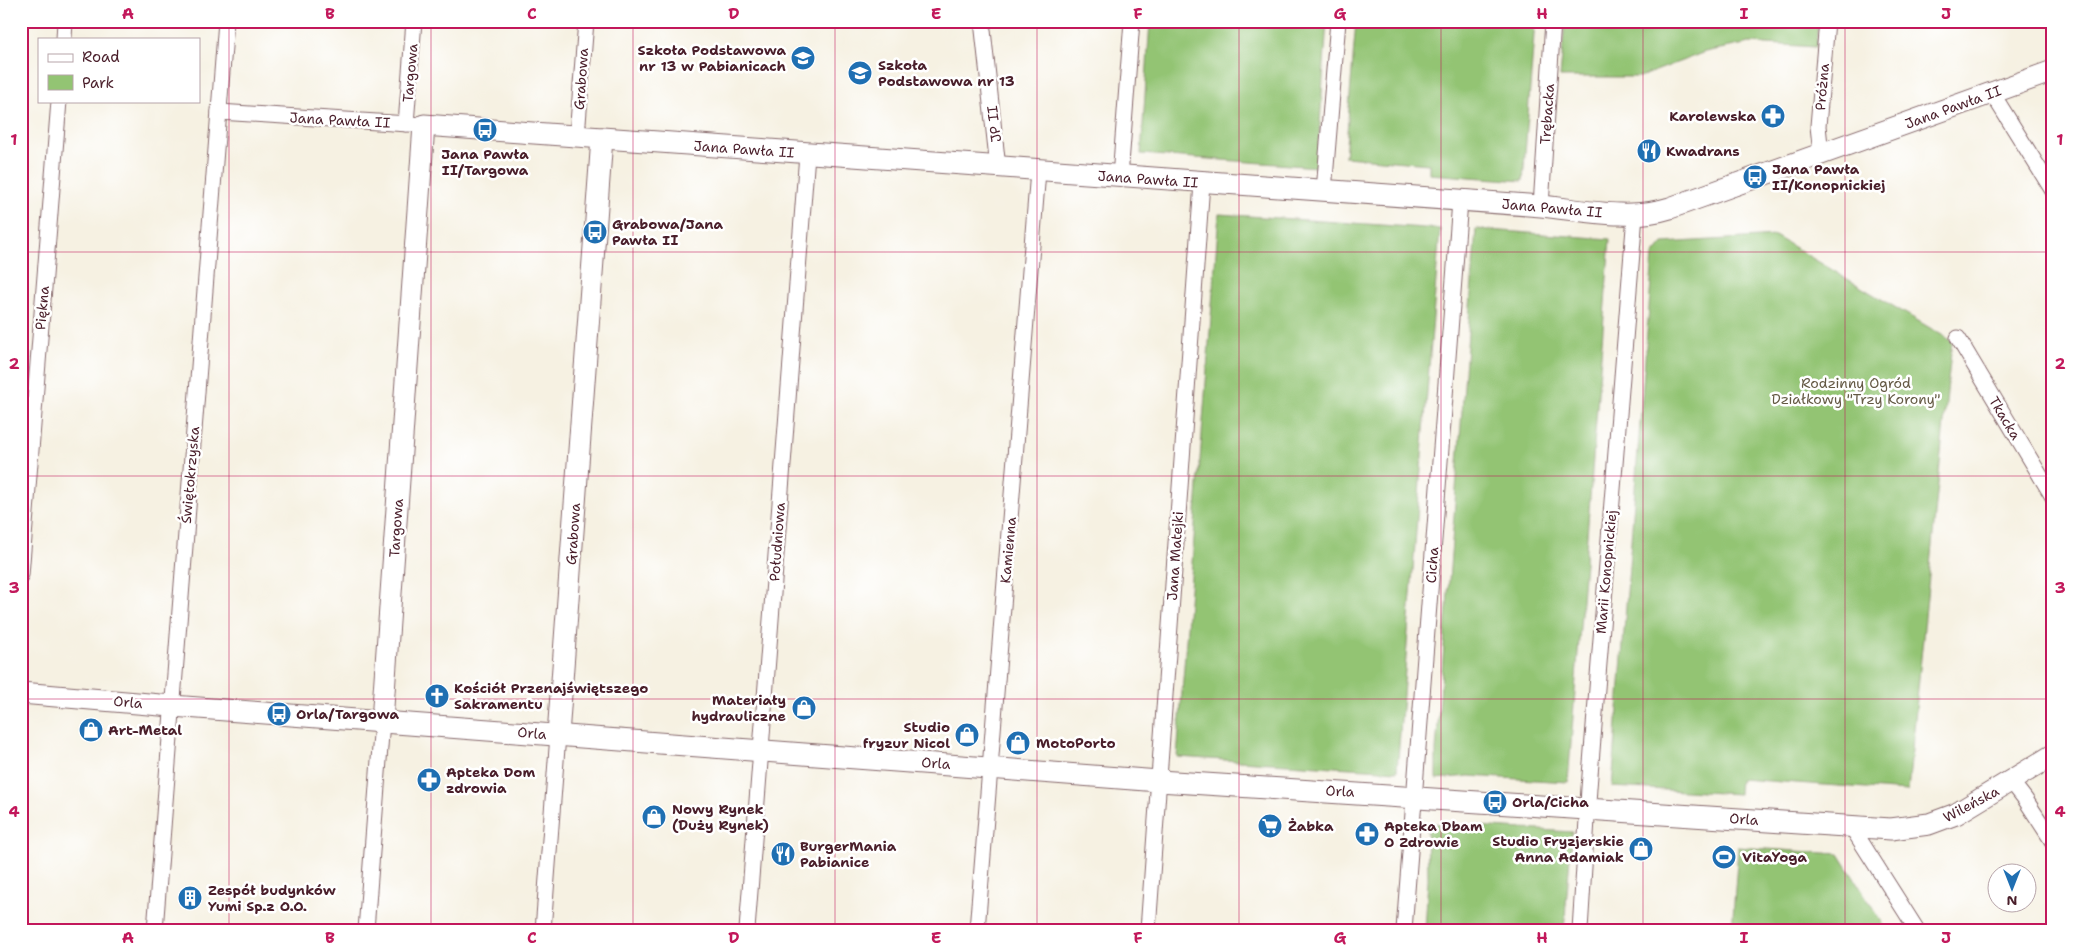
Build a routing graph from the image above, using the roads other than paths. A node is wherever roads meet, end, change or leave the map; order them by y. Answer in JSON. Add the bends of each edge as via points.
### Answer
{"nodes":[{"id":1,"x":65,"y":21,"type":"edge"},
{"id":2,"x":226,"y":21,"type":"edge"},
{"id":3,"x":414,"y":21,"type":"edge"},
{"id":4,"x":586,"y":21,"type":"edge"},
{"id":5,"x":982,"y":21,"type":"edge"},
{"id":6,"x":1132,"y":21,"type":"edge"},
{"id":7,"x":1338,"y":21,"type":"edge"},
{"id":8,"x":1553,"y":21,"type":"edge"},
{"id":9,"x":1827,"y":21,"type":"edge"},
{"id":10,"x":64,"y":38,"type":"edge"},
{"id":11,"x":2053,"y":71,"type":"edge"},
{"id":12,"x":1992,"y":93,"type":"junction"},
{"id":13,"x":59,"y":102,"type":"edge"},
{"id":14,"x":219,"y":112,"type":"junction"},
{"id":15,"x":415,"y":125,"type":"junction"},
{"id":16,"x":577,"y":136,"type":"junction"},
{"id":17,"x":602,"y":138,"type":"junction"},
{"id":18,"x":806,"y":154,"type":"junction"},
{"id":19,"x":1821,"y":154,"type":"junction"},
{"id":20,"x":998,"y":168,"type":"junction"},
{"id":21,"x":1038,"y":171,"type":"junction"},
{"id":22,"x":1120,"y":177,"type":"junction"},
{"id":23,"x":1202,"y":183,"type":"junction"},
{"id":24,"x":2053,"y":190,"type":"edge"},
{"id":25,"x":1324,"y":191,"type":"junction"},
{"id":26,"x":1460,"y":201,"type":"junction"},
{"id":27,"x":1541,"y":206,"type":"junction"},
{"id":28,"x":1635,"y":214,"type":"junction"},
{"id":29,"x":1958,"y":338,"type":"dead end"},
{"id":30,"x":2053,"y":498,"type":"edge"},
{"id":31,"x":21,"y":574,"type":"edge"},
{"id":32,"x":21,"y":693,"type":"edge"},
{"id":33,"x":172,"y":706,"type":"junction"},
{"id":34,"x":382,"y":721,"type":"junction"},
{"id":35,"x":558,"y":735,"type":"junction"},
{"id":36,"x":762,"y":751,"type":"junction"},
{"id":37,"x":2053,"y":755,"type":"edge"},
{"id":38,"x":991,"y":767,"type":"junction"},
{"id":39,"x":1159,"y":780,"type":"junction"},
{"id":40,"x":2011,"y":781,"type":"junction"},
{"id":41,"x":1415,"y":796,"type":"junction"},
{"id":42,"x":1587,"y":809,"type":"junction"},
{"id":43,"x":1851,"y":826,"type":"junction"},
{"id":44,"x":2053,"y":842,"type":"edge"},
{"id":45,"x":155,"y":930,"type":"edge"},
{"id":46,"x":366,"y":930,"type":"edge"},
{"id":47,"x":543,"y":930,"type":"edge"},
{"id":48,"x":748,"y":930,"type":"edge"},
{"id":49,"x":977,"y":930,"type":"edge"},
{"id":50,"x":1148,"y":930,"type":"edge"},
{"id":51,"x":1404,"y":930,"type":"edge"},
{"id":52,"x":1580,"y":930,"type":"edge"},
{"id":53,"x":1917,"y":930,"type":"edge"}],
"edges":[{"from":1,"to":10,"type":"street"},
{"from":2,"to":14,"type":"street","name":"Świętokrzyska"},
{"from":3,"to":15,"type":"street","name":"Targowa"},
{"from":4,"to":16,"type":"street","name":"Grabowa"},
{"from":5,"to":20,"type":"street","name":"JP II"},
{"from":6,"to":22,"type":"street"},
{"from":7,"to":25,"type":"street"},
{"from":8,"to":27,"type":"street","name":"Trębacka"},
{"from":9,"to":19,"type":"street","name":"Próżna","via":[[1818,126]]},
{"from":11,"to":12,"type":"street","name":"Jana Pawła II"},
{"from":12,"to":19,"type":"street","name":"Jana Pawła II"},
{"from":12,"to":24,"type":"street"},
{"from":13,"to":31,"type":"street","name":"Piękna"},
{"from":14,"to":15,"type":"street","name":"Jana Pawła II"},
{"from":14,"to":33,"type":"street","name":"Świętokrzyska"},
{"from":15,"to":16,"type":"street","name":"Jana Pawła II"},
{"from":15,"to":34,"type":"street","name":"Targowa"},
{"from":16,"to":17,"type":"street","name":"Jana Pawła II"},
{"from":17,"to":18,"type":"street","name":"Jana Pawła II"},
{"from":17,"to":35,"type":"street","name":"Grabowa"},
{"from":18,"to":20,"type":"street","name":"Jana Pawła II"},
{"from":18,"to":36,"type":"street","name":"Południowa"},
{"from":19,"to":28,"type":"street","name":"Jana Pawła II","via":[[1670,208]]},
{"from":20,"to":21,"type":"street","name":"Jana Pawła II"},
{"from":21,"to":22,"type":"street","name":"Jana Pawła II"},
{"from":21,"to":38,"type":"street","name":"Kamienna"},
{"from":22,"to":23,"type":"street","name":"Jana Pawła II"},
{"from":23,"to":25,"type":"street","name":"Jana Pawła II"},
{"from":23,"to":39,"type":"street","name":"Jana Matejki"},
{"from":25,"to":26,"type":"street","name":"Jana Pawła II"},
{"from":26,"to":27,"type":"street","name":"Jana Pawła II"},
{"from":26,"to":41,"type":"street","name":"Cicha"},
{"from":27,"to":28,"type":"street","name":"Jana Pawła II"},
{"from":28,"to":42,"type":"street","name":"Marii Konopnickiej"},
{"from":29,"to":30,"type":"street","name":"Tkacka"},
{"from":32,"to":33,"type":"street","name":"Orla"},
{"from":33,"to":34,"type":"street","name":"Orla"},
{"from":33,"to":45,"type":"street","name":"Świętokrzyska"},
{"from":34,"to":35,"type":"street","name":"Orla"},
{"from":34,"to":46,"type":"street","name":"Targowa"},
{"from":35,"to":36,"type":"street","name":"Orla"},
{"from":35,"to":47,"type":"street","name":"Grabowa"},
{"from":36,"to":38,"type":"street","name":"Orla"},
{"from":36,"to":48,"type":"street","name":"Południowa"},
{"from":37,"to":40,"type":"street","name":"Wileńska"},
{"from":38,"to":39,"type":"street","name":"Orla"},
{"from":38,"to":49,"type":"street","name":"Kamienna"},
{"from":39,"to":41,"type":"street","name":"Orla"},
{"from":39,"to":50,"type":"street","name":"Jana Matejki"},
{"from":40,"to":43,"type":"street","name":"Wileńska","via":[[1956,814],[1929,824],[1892,829]]},
{"from":40,"to":44,"type":"street"},
{"from":41,"to":42,"type":"street","name":"Orla"},
{"from":41,"to":51,"type":"street","name":"Cicha"},
{"from":42,"to":43,"type":"street","name":"Orla"},
{"from":42,"to":52,"type":"street","name":"Marii Konopnickiej"},
{"from":43,"to":53,"type":"street"}]}
